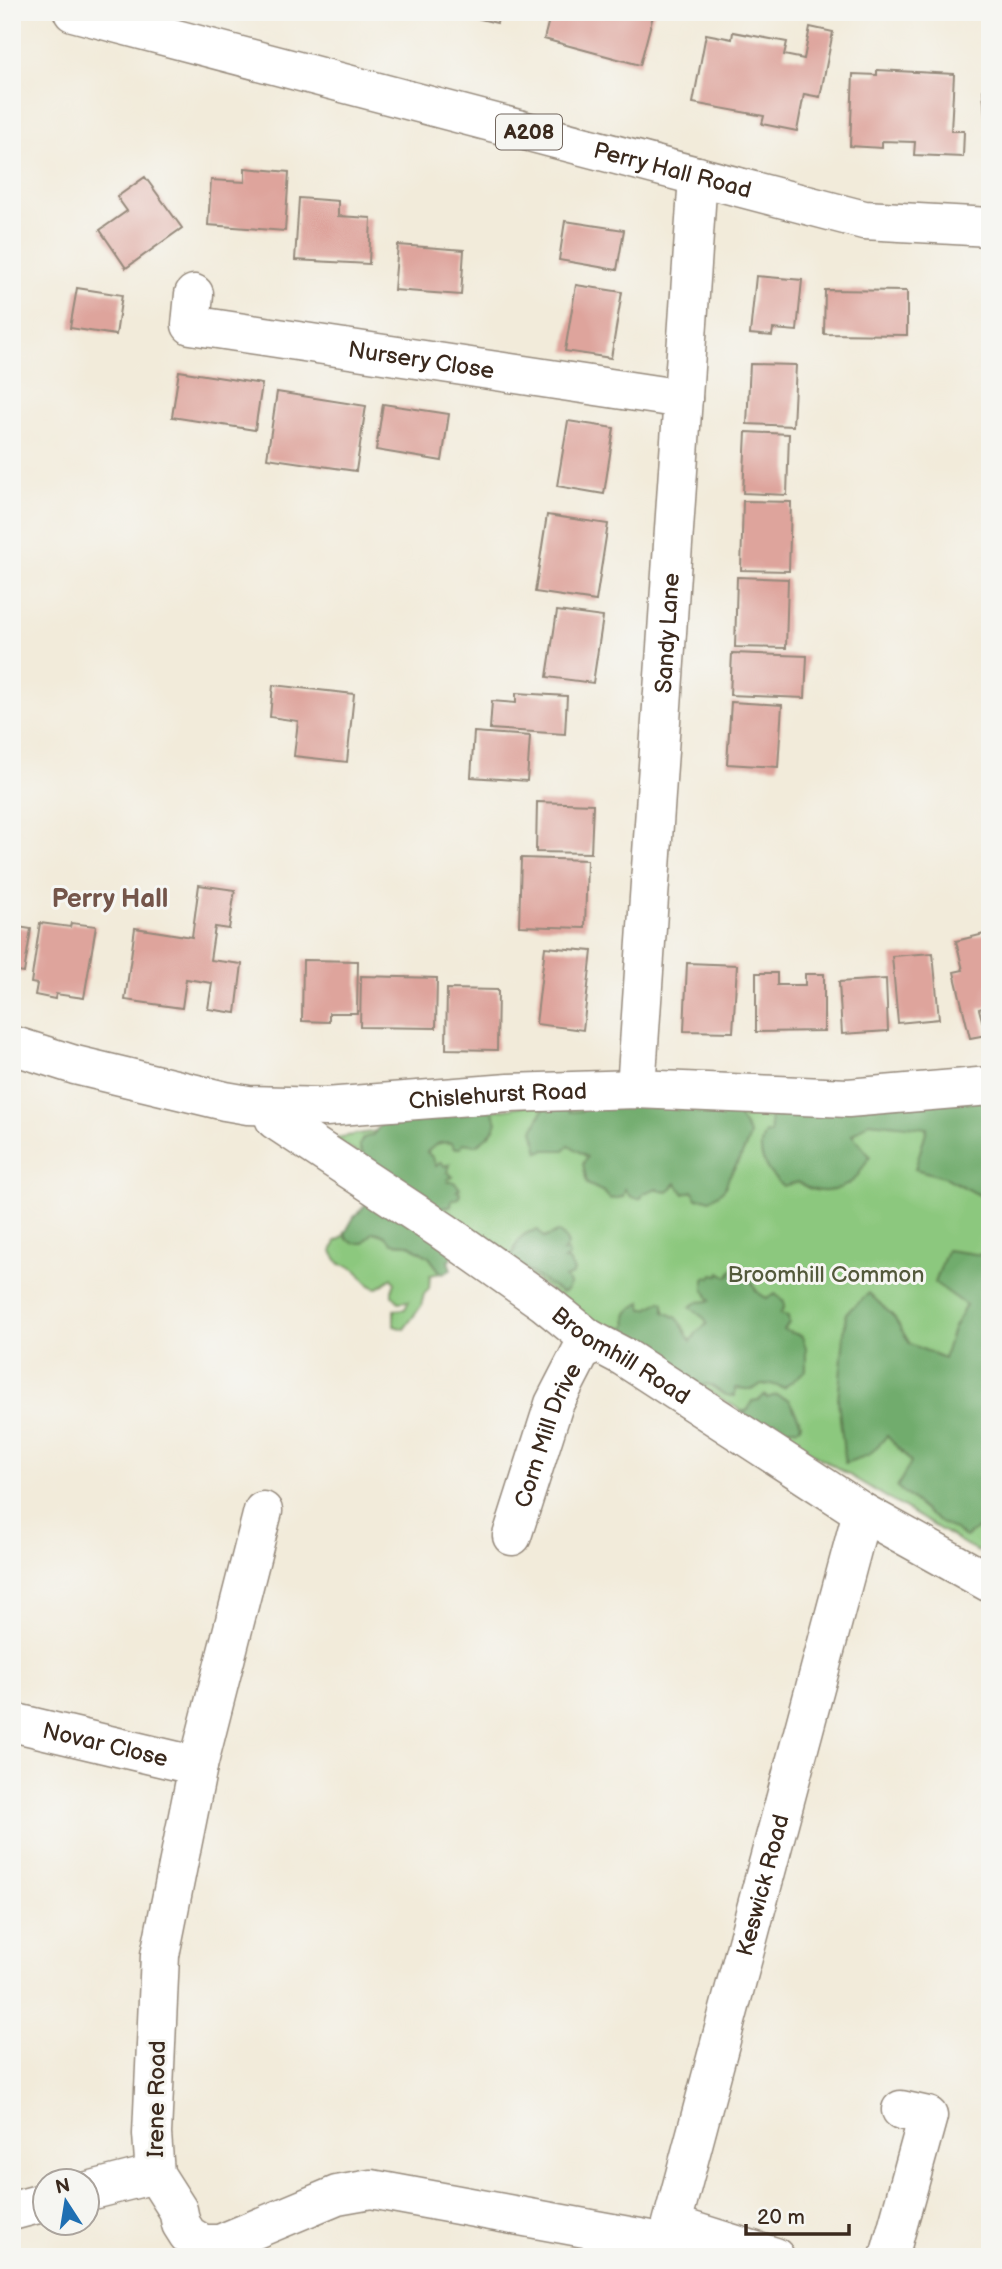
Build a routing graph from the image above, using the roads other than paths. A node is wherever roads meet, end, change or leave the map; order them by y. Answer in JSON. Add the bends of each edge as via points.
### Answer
{"nodes":[{"id":1,"x":73,"y":12,"type":"edge"},
{"id":2,"x":698,"y":176,"type":"junction"},
{"id":3,"x":990,"y":227,"type":"edge"},
{"id":4,"x":194,"y":294,"type":"dead end"},
{"id":5,"x":683,"y":399,"type":"junction"},
{"id":6,"x":12,"y":1045,"type":"edge"},
{"id":7,"x":990,"y":1086,"type":"edge"},
{"id":8,"x":636,"y":1089,"type":"junction"},
{"id":9,"x":269,"y":1106,"type":"junction"},
{"id":10,"x":587,"y":1338,"type":"junction"},
{"id":11,"x":263,"y":1511,"type":"dead end"},
{"id":12,"x":862,"y":1512,"type":"junction"},
{"id":13,"x":512,"y":1536,"type":"dead end"},
{"id":14,"x":990,"y":1583,"type":"edge"},
{"id":15,"x":12,"y":1722,"type":"edge"},
{"id":16,"x":198,"y":1766,"type":"junction"},
{"id":17,"x":901,"y":2110,"type":"dead end"},
{"id":18,"x":155,"y":2174,"type":"junction"},
{"id":19,"x":102,"y":2187,"type":"edge"},
{"id":20,"x":32,"y":2206,"type":"edge"},
{"id":21,"x":12,"y":2211,"type":"edge"},
{"id":22,"x":668,"y":2242,"type":"edge"},
{"id":23,"x":775,"y":2257,"type":"edge"},
{"id":24,"x":889,"y":2257,"type":"edge"}],
"edges":[{"from":1,"to":2,"type":"street","name":"Perry Hall Road","number":"A208"},
{"from":2,"to":3,"type":"street","name":"Perry Hall Road","number":"A208","via":[[864,220]]},
{"from":2,"to":5,"type":"street","name":"Sandy Lane"},
{"from":4,"to":5,"type":"street","name":"Nursery Close","via":[[191,325]]},
{"from":5,"to":8,"type":"street","name":"Sandy Lane"},
{"from":6,"to":9,"type":"street","name":"Chislehurst Road","via":[[225,1101]]},
{"from":7,"to":8,"type":"street","name":"Chislehurst Road","via":[[848,1098]]},
{"from":8,"to":9,"type":"street","name":"Chislehurst Road","via":[[509,1093],[355,1106]]},
{"from":9,"to":10,"type":"street","name":"Broomhill Road","via":[[275,1121],[443,1231]]},
{"from":10,"to":12,"type":"street","name":"Broomhill Road","via":[[624,1357]]},
{"from":10,"to":13,"type":"street","name":"Corn Mill Drive","via":[[554,1404]]},
{"from":11,"to":16,"type":"street","name":"Irene Road"},
{"from":12,"to":14,"type":"street","name":"Broomhill Road"},
{"from":12,"to":22,"type":"street","name":"Keswick Road"},
{"from":15,"to":16,"type":"street","name":"Novar Close"},
{"from":16,"to":18,"type":"street","name":"Irene Road","via":[[160,1955],[152,2134]]},
{"from":17,"to":24,"type":"street","via":[[928,2116]]},
{"from":18,"to":19,"type":"street"},
{"from":18,"to":22,"type":"street","name":"Irene Road","via":[[188,2235],[203,2244],[220,2244],[337,2195],[371,2189]]},
{"from":20,"to":21,"type":"street"},
{"from":22,"to":23,"type":"street","name":"Irene Road"}]}
